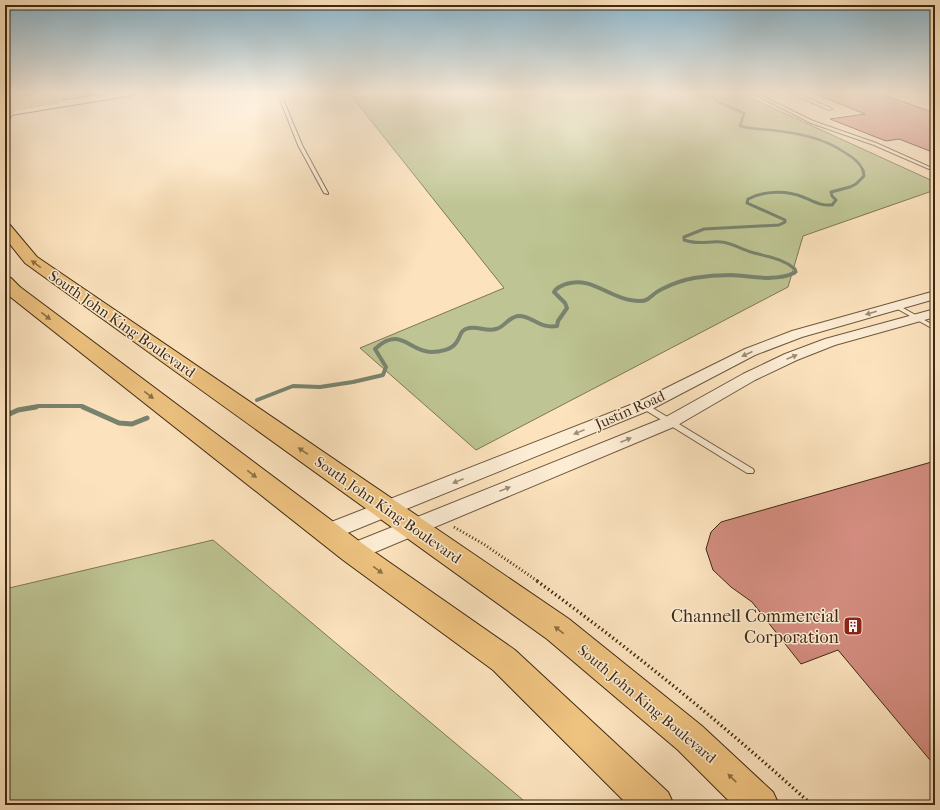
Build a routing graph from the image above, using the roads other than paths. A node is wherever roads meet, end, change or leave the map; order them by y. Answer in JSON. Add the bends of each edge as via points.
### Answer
{"nodes":[{"id":1,"x":294,"y":130,"type":"edge"},
{"id":2,"x":834,"y":130,"type":"edge"},
{"id":3,"x":930,"y":168,"type":"dead end"},
{"id":4,"x":326,"y":193,"type":"dead end"},
{"id":5,"x":5,"y":228,"type":"edge"},
{"id":6,"x":5,"y":282,"type":"edge"},
{"id":7,"x":935,"y":295,"type":"edge"},
{"id":8,"x":896,"y":306,"type":"junction"},
{"id":9,"x":935,"y":313,"type":"edge"},
{"id":10,"x":917,"y":318,"type":"junction"},
{"id":11,"x":935,"y":328,"type":"edge"},
{"id":12,"x":644,"y":406,"type":"junction"},
{"id":13,"x":670,"y":422,"type":"junction"},
{"id":14,"x":750,"y":471,"type":"dead end"},
{"id":15,"x":387,"y":509,"type":"junction"},
{"id":16,"x":412,"y":527,"type":"junction"},
{"id":17,"x":328,"y":532,"type":"junction"},
{"id":18,"x":353,"y":552,"type":"junction"},
{"id":19,"x":655,"y":805,"type":"edge"},
{"id":20,"x":760,"y":805,"type":"edge"}],
"edges":[{"from":1,"to":4,"type":"lane"},
{"from":2,"to":3,"type":"lane"},
{"from":15,"to":5,"type":"main road","name":"South John King Boulevard","one_way":true,"via":[[31,260]]},
{"from":6,"to":17,"type":"main road","one_way":true},
{"from":7,"to":8,"type":"street","name":"Justin Road"},
{"from":8,"to":10,"type":"lane"},
{"from":8,"to":12,"type":"street","name":"Justin Road","one_way":true,"via":[[796,334],[750,352]]},
{"from":9,"to":10,"type":"street","name":"Justin Road"},
{"from":10,"to":11,"type":"lane"},
{"from":13,"to":10,"type":"street","name":"Justin Road","one_way":true,"via":[[749,377],[791,358],[830,342]]},
{"from":12,"to":13,"type":"lane"},
{"from":12,"to":15,"type":"street","name":"Justin Road","one_way":true},
{"from":13,"to":14,"type":"lane"},
{"from":16,"to":13,"type":"street","name":"Justin Road","one_way":true},
{"from":15,"to":16,"type":"main road","name":"South John King Boulevard"},
{"from":15,"to":17,"type":"street","name":"Justin Road"},
{"from":16,"to":18,"type":"street","name":"Justin Road"},
{"from":20,"to":16,"type":"main road","name":"South John King Boulevard","one_way":true,"via":[[690,738],[558,629]]},
{"from":17,"to":18,"type":"main road"},
{"from":18,"to":19,"type":"main road","one_way":true,"via":[[504,660]]}]}
